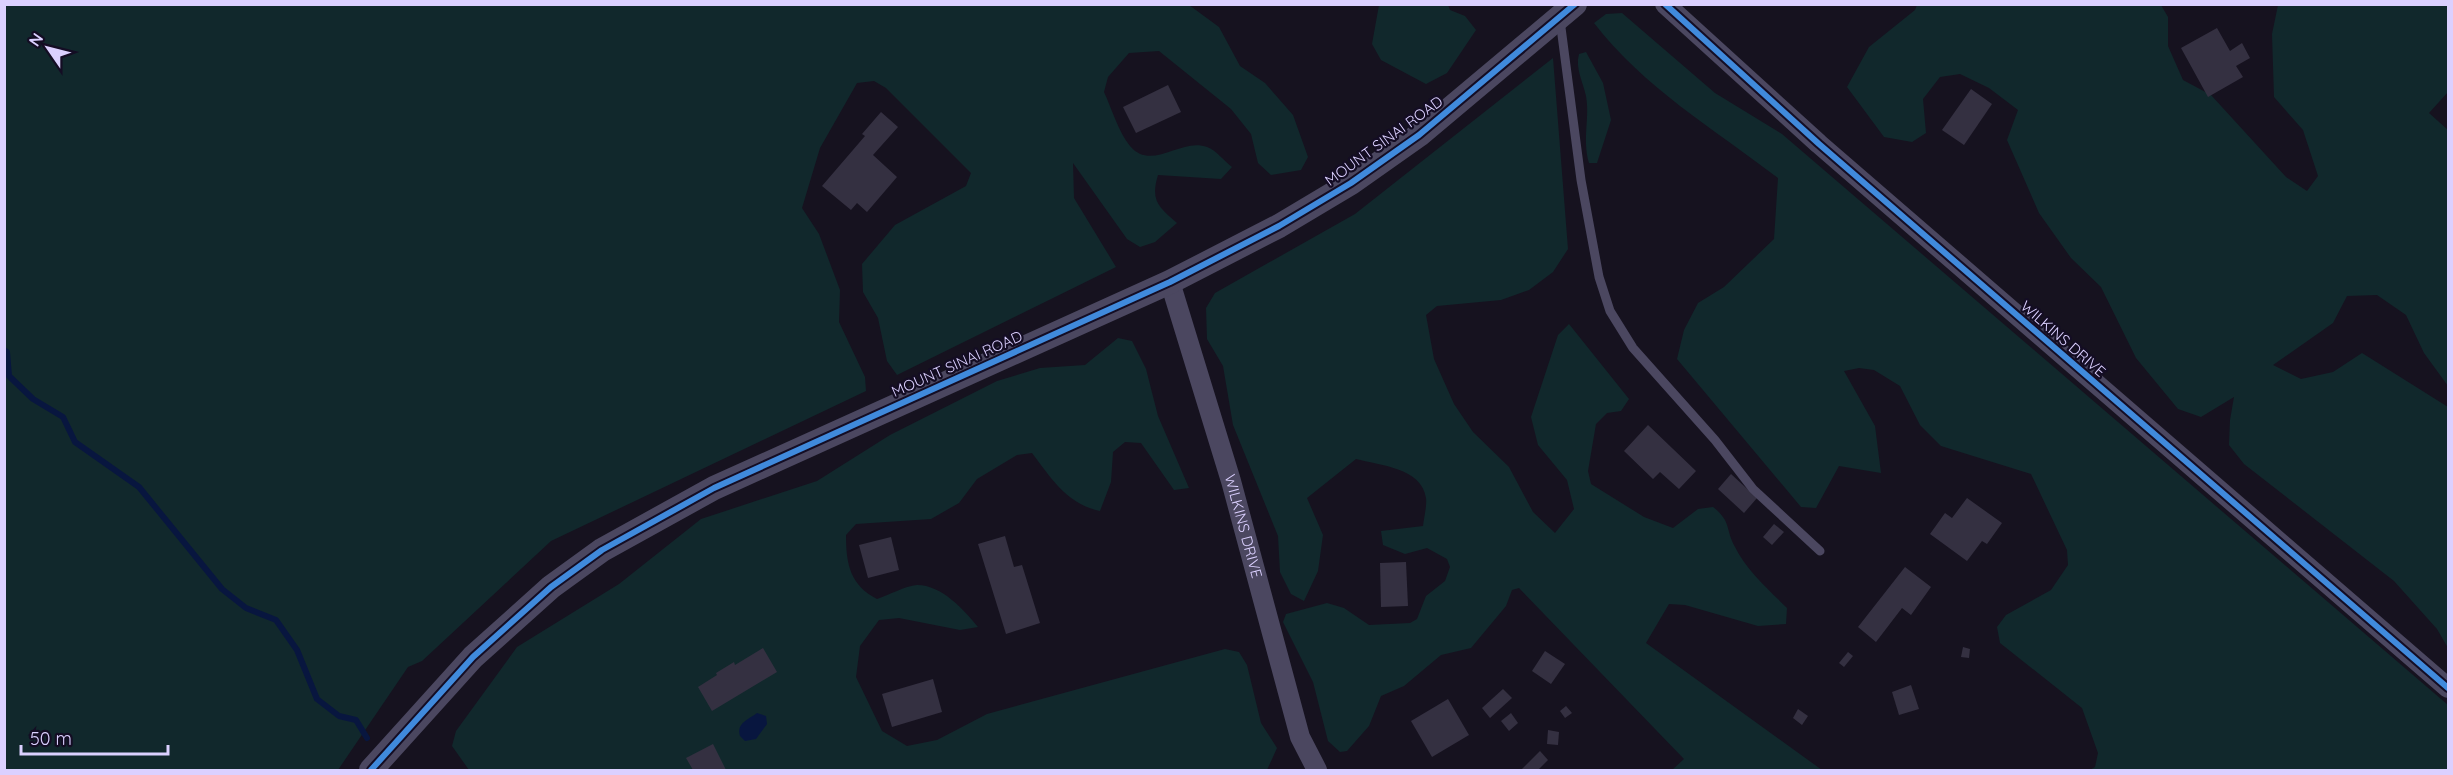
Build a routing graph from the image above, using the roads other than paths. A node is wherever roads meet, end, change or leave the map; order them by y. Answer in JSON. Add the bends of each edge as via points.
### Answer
{"nodes":[{"id":1,"x":1665,"y":4,"type":"edge"},
{"id":2,"x":1567,"y":11,"type":"edge"},
{"id":3,"x":1170,"y":282,"type":"junction"},
{"id":4,"x":1820,"y":551,"type":"dead end"},
{"id":5,"x":2448,"y":687,"type":"edge"},
{"id":6,"x":371,"y":771,"type":"edge"},
{"id":7,"x":1317,"y":771,"type":"edge"}],
"edges":[{"from":1,"to":5,"type":"street","name":"WILKINS DRIVE","via":[[1820,144]]},
{"from":2,"to":3,"type":"street","name":"MOUNT SINAI ROAD","via":[[1419,135],[1351,183],[1279,226]]},
{"from":2,"to":4,"type":"lane","via":[[1583,190],[1599,277],[1610,311],[1633,348],[1754,489]]},
{"from":3,"to":6,"type":"street","name":"MOUNT SINAI ROAD","via":[[714,488],[602,550],[551,587],[473,657]]},
{"from":3,"to":7,"type":"street","name":"WILKINS DRIVE","via":[[1231,481],[1300,737]]}]}
